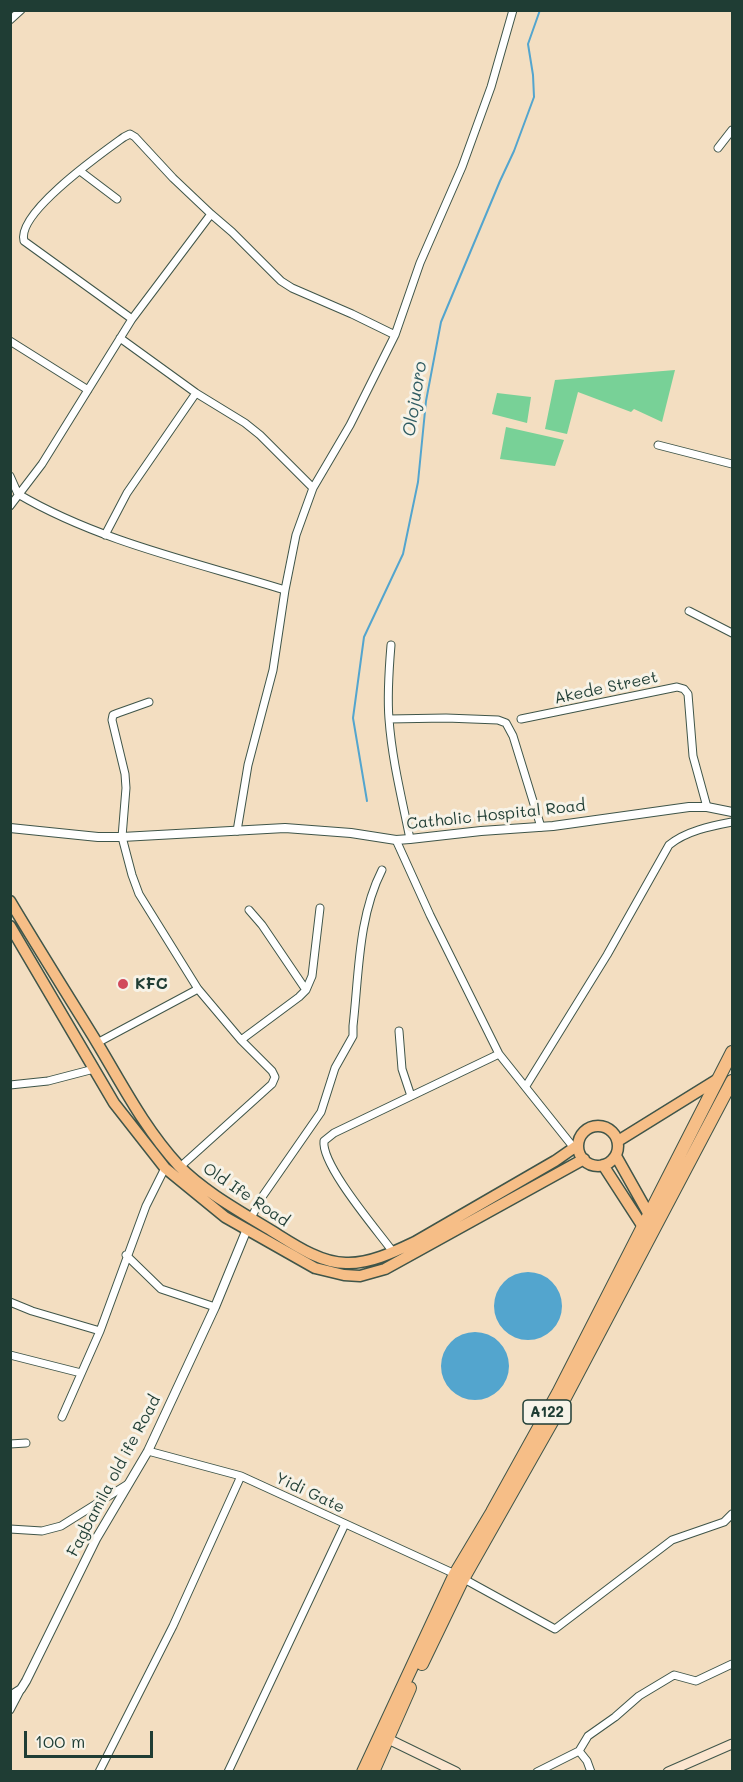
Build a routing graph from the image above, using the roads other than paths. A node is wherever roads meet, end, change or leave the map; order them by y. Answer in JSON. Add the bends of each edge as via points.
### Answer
{"nodes":[{"id":1,"x":21,"y":10,"type":"edge"},
{"id":2,"x":513,"y":10,"type":"edge"},
{"id":3,"x":10,"y":20,"type":"edge"},
{"id":4,"x":732,"y":130,"type":"edge"},
{"id":5,"x":718,"y":148,"type":"dead end"},
{"id":6,"x":80,"y":171,"type":"junction"},
{"id":7,"x":117,"y":199,"type":"dead end"},
{"id":8,"x":211,"y":214,"type":"junction"},
{"id":9,"x":132,"y":319,"type":"junction"},
{"id":10,"x":395,"y":335,"type":"junction"},
{"id":11,"x":120,"y":338,"type":"junction"},
{"id":12,"x":10,"y":341,"type":"edge"},
{"id":13,"x":88,"y":390,"type":"junction"},
{"id":14,"x":196,"y":393,"type":"junction"},
{"id":15,"x":658,"y":444,"type":"dead end"},
{"id":16,"x":732,"y":464,"type":"edge"},
{"id":17,"x":10,"y":476,"type":"edge"},
{"id":18,"x":313,"y":488,"type":"junction"},
{"id":19,"x":18,"y":494,"type":"junction"},
{"id":20,"x":10,"y":506,"type":"edge"},
{"id":21,"x":105,"y":535,"type":"junction"},
{"id":22,"x":285,"y":590,"type":"junction"},
{"id":23,"x":688,"y":611,"type":"dead end"},
{"id":24,"x":732,"y":633,"type":"edge"},
{"id":25,"x":391,"y":645,"type":"dead end"},
{"id":26,"x":149,"y":702,"type":"dead end"},
{"id":27,"x":389,"y":719,"type":"junction"},
{"id":28,"x":521,"y":719,"type":"dead end"},
{"id":29,"x":707,"y":807,"type":"junction"},
{"id":30,"x":732,"y":812,"type":"edge"},
{"id":31,"x":732,"y":822,"type":"edge"},
{"id":32,"x":541,"y":827,"type":"junction"},
{"id":33,"x":10,"y":828,"type":"edge"},
{"id":34,"x":237,"y":831,"type":"junction"},
{"id":35,"x":122,"y":837,"type":"junction"},
{"id":36,"x":410,"y":839,"type":"junction"},
{"id":37,"x":396,"y":840,"type":"junction"},
{"id":38,"x":382,"y":870,"type":"dead end"},
{"id":39,"x":10,"y":901,"type":"edge"},
{"id":40,"x":320,"y":908,"type":"dead end"},
{"id":41,"x":249,"y":910,"type":"dead end"},
{"id":42,"x":10,"y":926,"type":"edge"},
{"id":43,"x":198,"y":989,"type":"junction"},
{"id":44,"x":306,"y":990,"type":"junction"},
{"id":45,"x":399,"y":1031,"type":"dead end"},
{"id":46,"x":242,"y":1041,"type":"junction"},
{"id":47,"x":97,"y":1043,"type":"junction"},
{"id":48,"x":732,"y":1052,"type":"edge"},
{"id":49,"x":499,"y":1054,"type":"junction"},
{"id":50,"x":94,"y":1068,"type":"junction"},
{"id":51,"x":717,"y":1078,"type":"junction"},
{"id":52,"x":732,"y":1081,"type":"edge"},
{"id":53,"x":10,"y":1085,"type":"edge"},
{"id":54,"x":526,"y":1086,"type":"junction"},
{"id":55,"x":126,"y":1096,"type":"junction"},
{"id":56,"x":411,"y":1096,"type":"junction"},
{"id":57,"x":114,"y":1103,"type":"junction"},
{"id":58,"x":618,"y":1141,"type":"junction"},
{"id":59,"x":576,"y":1146,"type":"junction"},
{"id":60,"x":616,"y":1156,"type":"junction"},
{"id":61,"x":584,"y":1159,"type":"junction"},
{"id":62,"x":603,"y":1165,"type":"junction"},
{"id":63,"x":180,"y":1167,"type":"junction"},
{"id":64,"x":165,"y":1168,"type":"junction"},
{"id":65,"x":251,"y":1218,"type":"junction"},
{"id":66,"x":653,"y":1220,"type":"junction"},
{"id":67,"x":247,"y":1229,"type":"junction"},
{"id":68,"x":646,"y":1232,"type":"junction"},
{"id":69,"x":393,"y":1252,"type":"junction"},
{"id":70,"x":126,"y":1256,"type":"junction"},
{"id":71,"x":10,"y":1302,"type":"edge"},
{"id":72,"x":215,"y":1307,"type":"junction"},
{"id":73,"x":100,"y":1330,"type":"junction"},
{"id":74,"x":10,"y":1355,"type":"edge"},
{"id":75,"x":81,"y":1373,"type":"junction"},
{"id":76,"x":62,"y":1417,"type":"dead end"},
{"id":77,"x":26,"y":1443,"type":"dead end"},
{"id":78,"x":10,"y":1444,"type":"edge"},
{"id":79,"x":148,"y":1451,"type":"junction"},
{"id":80,"x":241,"y":1476,"type":"junction"},
{"id":81,"x":128,"y":1484,"type":"junction"},
{"id":82,"x":732,"y":1514,"type":"edge"},
{"id":83,"x":345,"y":1524,"type":"junction"},
{"id":84,"x":10,"y":1529,"type":"edge"},
{"id":85,"x":459,"y":1576,"type":"junction"},
{"id":86,"x":732,"y":1664,"type":"edge"},
{"id":87,"x":21,"y":1689,"type":"junction"},
{"id":88,"x":10,"y":1696,"type":"edge"},
{"id":89,"x":10,"y":1710,"type":"edge"},
{"id":90,"x":384,"y":1736,"type":"junction"},
{"id":91,"x":732,"y":1743,"type":"edge"},
{"id":92,"x":579,"y":1751,"type":"junction"},
{"id":93,"x":99,"y":1772,"type":"edge"},
{"id":94,"x":228,"y":1772,"type":"edge"},
{"id":95,"x":363,"y":1772,"type":"edge"},
{"id":96,"x":373,"y":1772,"type":"edge"},
{"id":97,"x":456,"y":1772,"type":"edge"},
{"id":98,"x":537,"y":1772,"type":"edge"},
{"id":99,"x":591,"y":1772,"type":"edge"},
{"id":100,"x":668,"y":1772,"type":"edge"}],
"edges":[{"from":1,"to":3,"type":"street"},
{"from":2,"to":10,"type":"street","via":[[462,167],[420,264]]},
{"from":4,"to":5,"type":"street"},
{"from":6,"to":7,"type":"street"},
{"from":6,"to":8,"type":"street","via":[[130,134]]},
{"from":6,"to":9,"type":"street","via":[[41,205],[25,226],[24,241]]},
{"from":8,"to":9,"type":"street"},
{"from":8,"to":10,"type":"street","via":[[292,288]]},
{"from":9,"to":11,"type":"street"},
{"from":10,"to":18,"type":"street"},
{"from":11,"to":13,"type":"street"},
{"from":11,"to":14,"type":"street"},
{"from":12,"to":13,"type":"street"},
{"from":13,"to":19,"type":"street","via":[[42,464]]},
{"from":14,"to":18,"type":"street","via":[[260,435]]},
{"from":14,"to":21,"type":"street","via":[[127,493]]},
{"from":15,"to":16,"type":"street"},
{"from":17,"to":19,"type":"street"},
{"from":18,"to":22,"type":"street","via":[[296,535]]},
{"from":19,"to":20,"type":"street"},
{"from":19,"to":21,"type":"street"},
{"from":21,"to":22,"type":"street"},
{"from":22,"to":34,"type":"street","via":[[273,670],[248,765]]},
{"from":23,"to":24,"type":"street"},
{"from":25,"to":27,"type":"street"},
{"from":26,"to":35,"type":"street","via":[[118,713],[112,720],[125,781]]},
{"from":27,"to":32,"type":"street","via":[[506,723]]},
{"from":27,"to":36,"type":"street"},
{"from":28,"to":29,"type":"street","name":"Akede Street","via":[[677,687],[684,689],[690,704],[693,756]]},
{"from":29,"to":30,"type":"street","name":"Catholic Hospital Road"},
{"from":29,"to":32,"type":"street","name":"Catholic Hospital Road"},
{"from":31,"to":54,"type":"street","via":[[682,836],[669,845]]},
{"from":32,"to":36,"type":"street","name":"Catholic Hospital Road"},
{"from":33,"to":35,"type":"street","name":"Catholic Hospital Road"},
{"from":34,"to":35,"type":"street","name":"Catholic Hospital Road"},
{"from":34,"to":37,"type":"street","name":"Catholic Hospital Road","via":[[313,829]]},
{"from":35,"to":43,"type":"street","via":[[142,901]]},
{"from":36,"to":37,"type":"street","name":"Catholic Hospital Road"},
{"from":37,"to":49,"type":"street"},
{"from":38,"to":65,"type":"street","via":[[365,922],[353,1036],[335,1068],[321,1112]]},
{"from":39,"to":47,"type":"main road","name":"Old Ife Road"},
{"from":40,"to":44,"type":"street","via":[[312,976]]},
{"from":41,"to":44,"type":"street"},
{"from":42,"to":50,"type":"main road","name":"Old Ife Road"},
{"from":43,"to":46,"type":"street"},
{"from":43,"to":47,"type":"street"},
{"from":44,"to":46,"type":"street"},
{"from":45,"to":56,"type":"street","via":[[402,1069]]},
{"from":46,"to":63,"type":"street","via":[[272,1071],[272,1084]]},
{"from":47,"to":55,"type":"main road","name":"Old Ife Road"},
{"from":48,"to":51,"type":"highway","number":"A122"},
{"from":49,"to":54,"type":"street"},
{"from":49,"to":56,"type":"street"},
{"from":50,"to":53,"type":"street","via":[[48,1081]]},
{"from":50,"to":57,"type":"main road","name":"Old Ife Road"},
{"from":51,"to":58,"type":"main road"},
{"from":51,"to":66,"type":"highway","number":"A122"},
{"from":52,"to":66,"type":"highway","number":"A122"},
{"from":54,"to":59,"type":"street"},
{"from":55,"to":57,"type":"main road"},
{"from":55,"to":63,"type":"main road","name":"Old Ife Road"},
{"from":56,"to":69,"type":"street","via":[[334,1133],[324,1141],[323,1149],[338,1178]]},
{"from":57,"to":64,"type":"main road","name":"Old Ife Road"},
{"from":58,"to":59,"type":"main road","name":"Old Ife Road","via":[[609,1128],[599,1125],[584,1131]]},
{"from":58,"to":60,"type":"main road"},
{"from":59,"to":61,"type":"main road"},
{"from":59,"to":69,"type":"main road","name":"Old Ife Road"},
{"from":60,"to":62,"type":"main road"},
{"from":60,"to":66,"type":"main road"},
{"from":61,"to":62,"type":"main road","via":[[592,1165]]},
{"from":61,"to":67,"type":"main road","name":"Old Ife Road","via":[[422,1250],[385,1269],[360,1276],[315,1268]]},
{"from":62,"to":68,"type":"main road"},
{"from":63,"to":65,"type":"main road","name":"Old Ife Road"},
{"from":64,"to":67,"type":"main road","name":"Old Ife Road","via":[[225,1217]]},
{"from":64,"to":70,"type":"street"},
{"from":65,"to":69,"type":"main road","name":"Old Ife Road","via":[[299,1248],[330,1261],[359,1263]]},
{"from":66,"to":68,"type":"highway","number":"A122"},
{"from":67,"to":72,"type":"street","name":"Fagbamila old ife Road"},
{"from":68,"to":85,"type":"highway","number":"A122"},
{"from":70,"to":72,"type":"street","via":[[161,1289]]},
{"from":70,"to":73,"type":"street"},
{"from":71,"to":73,"type":"street"},
{"from":72,"to":79,"type":"street","name":"Fagbamila old ife Road"},
{"from":73,"to":75,"type":"street"},
{"from":74,"to":75,"type":"street"},
{"from":75,"to":76,"type":"street"},
{"from":77,"to":78,"type":"street"},
{"from":79,"to":80,"type":"street","name":"Yidi Gate"},
{"from":79,"to":81,"type":"street","name":"Fagbamila old ife Road"},
{"from":80,"to":83,"type":"street","name":"Yidi Gate"},
{"from":80,"to":93,"type":"street","via":[[173,1626]]},
{"from":81,"to":84,"type":"street","via":[[61,1526],[42,1531]]},
{"from":81,"to":87,"type":"street","name":"Fagbamila old ife Road"},
{"from":82,"to":85,"type":"street","name":"Yidi Gate","via":[[724,1522],[672,1540],[555,1629]]},
{"from":83,"to":85,"type":"street","name":"Yidi Gate"},
{"from":83,"to":94,"type":"street"},
{"from":85,"to":90,"type":"highway","number":"A122"},
{"from":86,"to":92,"type":"street","via":[[696,1681],[674,1675],[639,1696],[588,1737]]},
{"from":87,"to":88,"type":"street"},
{"from":87,"to":89,"type":"street"},
{"from":90,"to":95,"type":"highway","number":"A122"},
{"from":90,"to":96,"type":"highway","number":"A122"},
{"from":90,"to":97,"type":"main road"},
{"from":91,"to":100,"type":"main road"},
{"from":92,"to":98,"type":"street"},
{"from":92,"to":99,"type":"street"}]}
